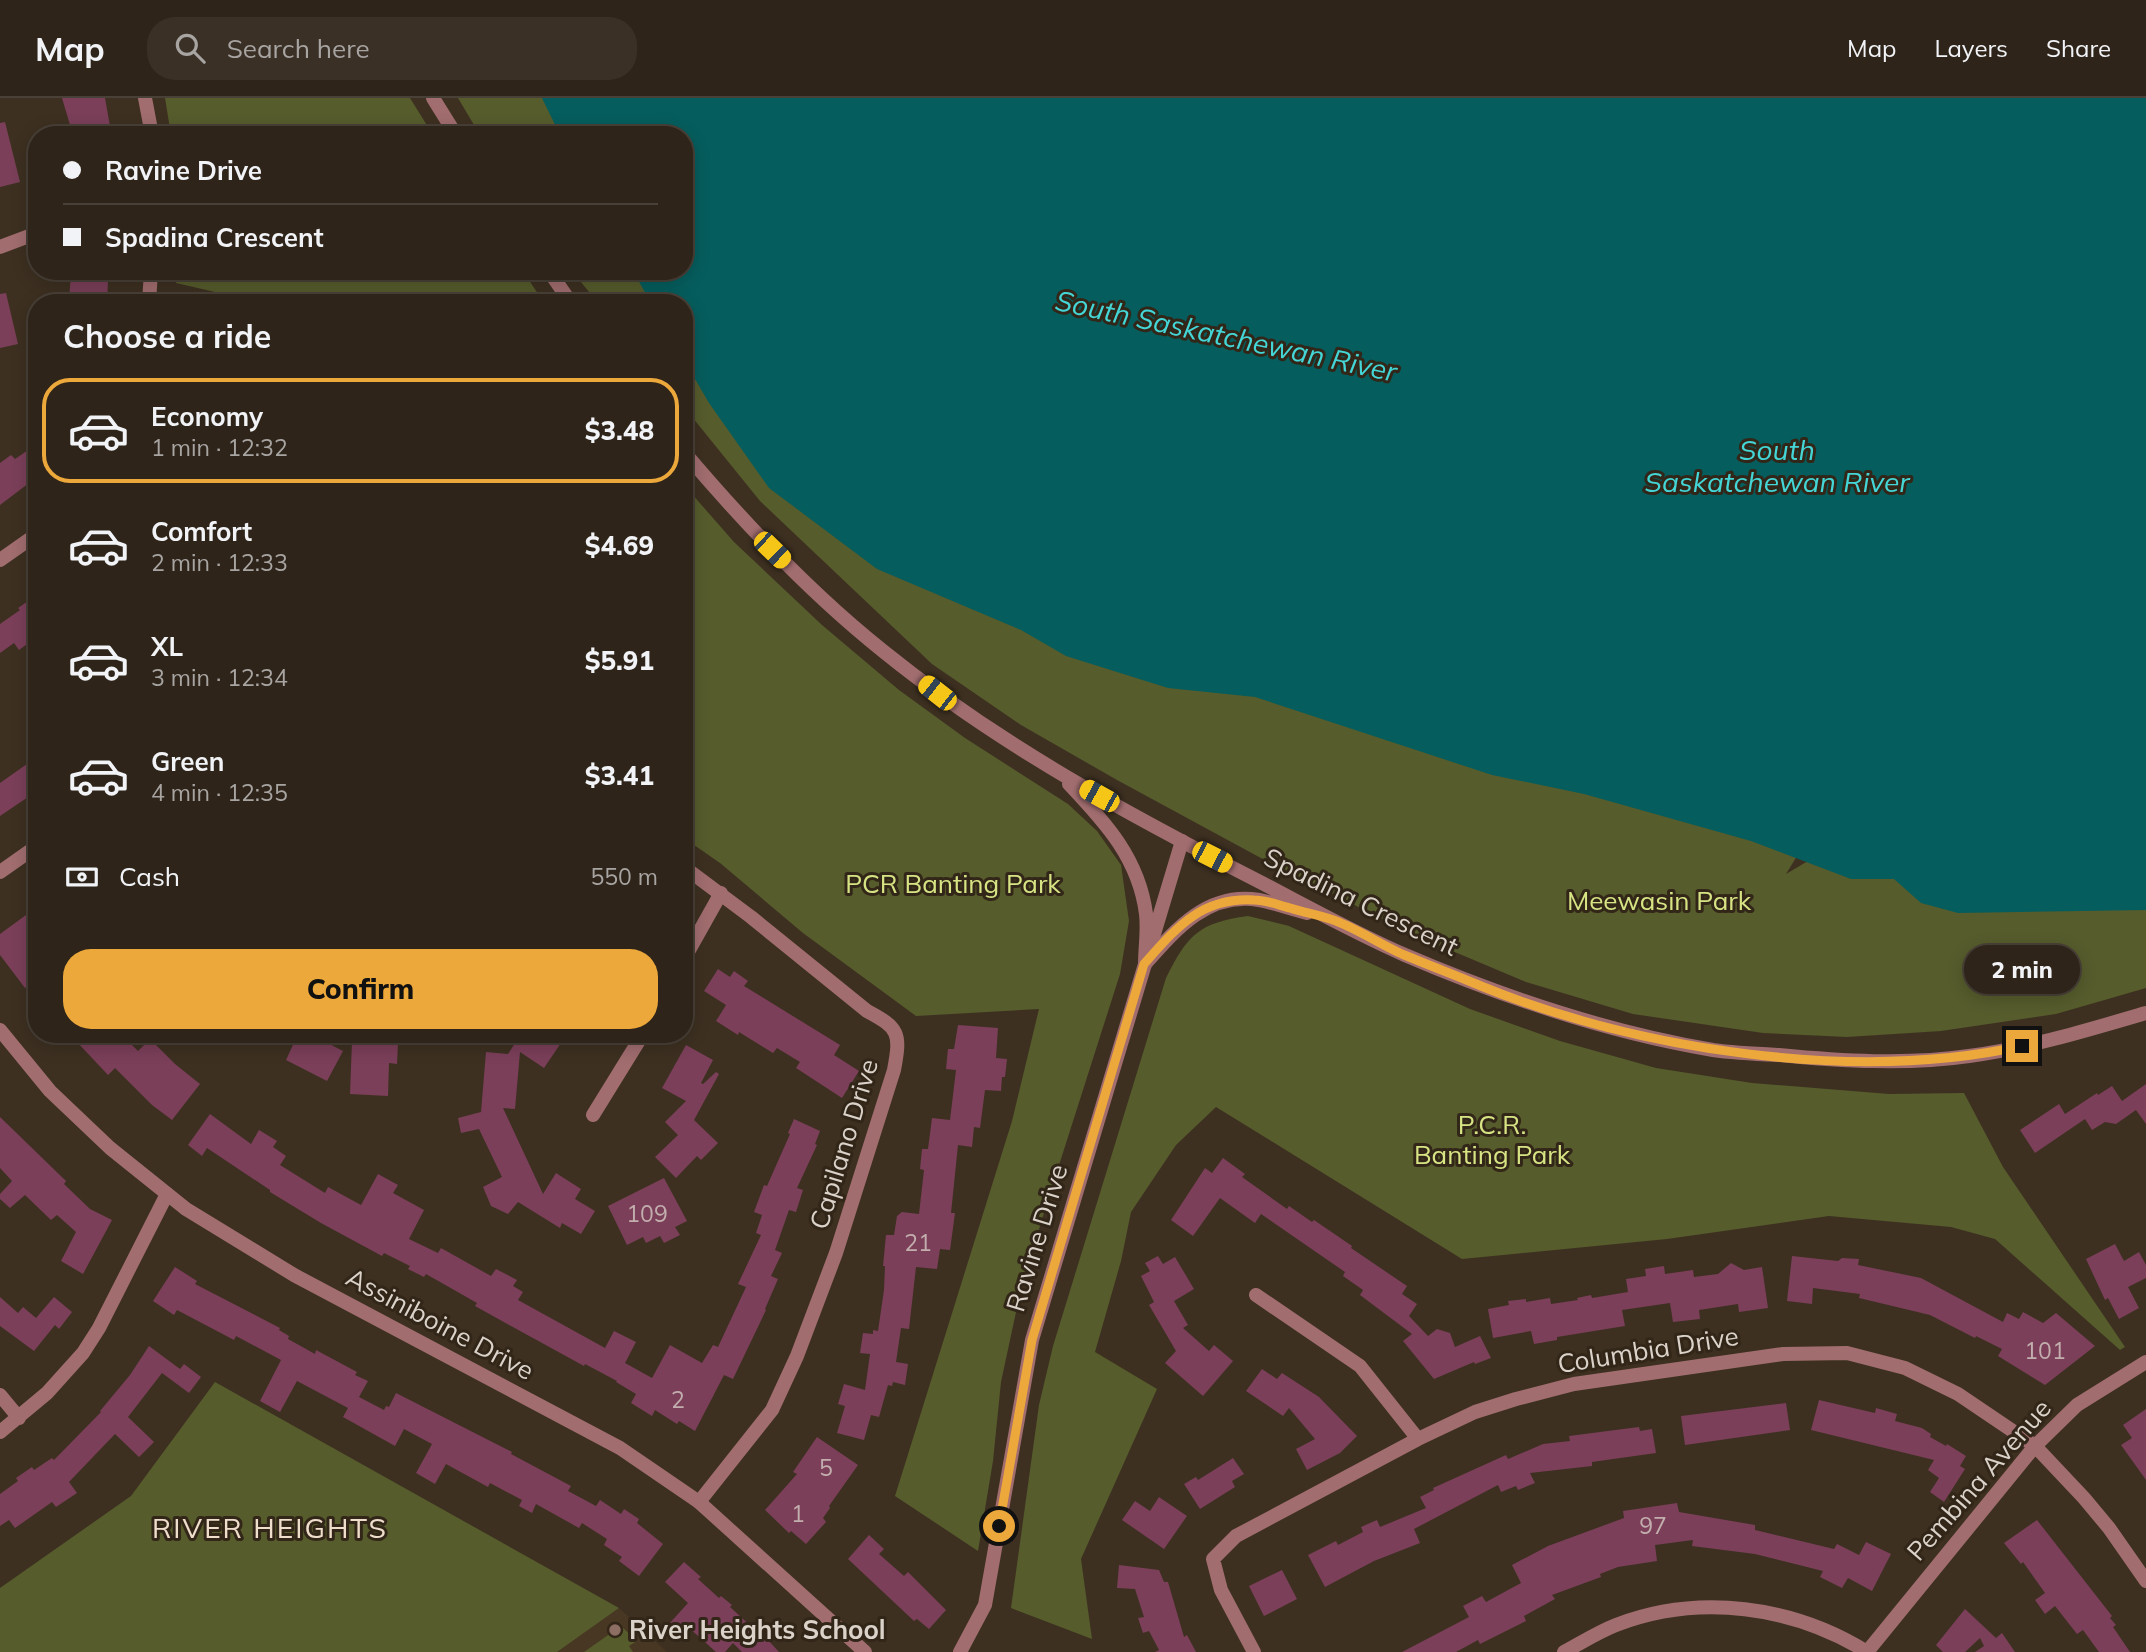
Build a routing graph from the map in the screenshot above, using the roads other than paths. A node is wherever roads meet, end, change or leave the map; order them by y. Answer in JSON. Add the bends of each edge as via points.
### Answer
{"nodes":[{"id":1,"x":145,"y":98,"type":"edge"},
{"id":2,"x":433,"y":98,"type":"edge"},
{"id":3,"x":150,"y":126,"type":"edge"},
{"id":4,"x":450,"y":126,"type":"edge"},
{"id":5,"x":28,"y":236,"type":"edge"},
{"id":6,"x":0,"y":247,"type":"edge"},
{"id":7,"x":693,"y":462,"type":"edge"},
{"id":8,"x":28,"y":540,"type":"edge"},
{"id":9,"x":0,"y":560,"type":"edge"},
{"id":10,"x":1058,"y":773,"type":"junction"},
{"id":11,"x":1182,"y":841,"type":"junction"},
{"id":12,"x":28,"y":852,"type":"edge"},
{"id":13,"x":0,"y":872,"type":"edge"},
{"id":14,"x":693,"y":873,"type":"edge"},
{"id":15,"x":721,"y":893,"type":"junction"},
{"id":16,"x":1335,"y":920,"type":"junction"},
{"id":17,"x":693,"y":943,"type":"edge"},
{"id":18,"x":1144,"y":964,"type":"junction"},
{"id":19,"x":2146,"y":1013,"type":"edge"},
{"id":20,"x":0,"y":1030,"type":"edge"},
{"id":21,"x":637,"y":1043,"type":"edge"},
{"id":22,"x":593,"y":1115,"type":"dead end"},
{"id":23,"x":167,"y":1194,"type":"junction"},
{"id":24,"x":1256,"y":1295,"type":"dead end"},
{"id":25,"x":2146,"y":1362,"type":"edge"},
{"id":26,"x":0,"y":1395,"type":"edge"},
{"id":27,"x":19,"y":1418,"type":"junction"},
{"id":28,"x":0,"y":1432,"type":"edge"},
{"id":29,"x":1418,"y":1439,"type":"junction"},
{"id":30,"x":2035,"y":1446,"type":"junction"},
{"id":31,"x":699,"y":1502,"type":"junction"},
{"id":32,"x":2146,"y":1581,"type":"edge"},
{"id":33,"x":865,"y":1652,"type":"edge"},
{"id":34,"x":960,"y":1652,"type":"edge"},
{"id":35,"x":1254,"y":1652,"type":"edge"},
{"id":36,"x":1564,"y":1652,"type":"edge"},
{"id":37,"x":1867,"y":1652,"type":"edge"}],
"edges":[{"from":1,"to":3,"type":"street"},
{"from":2,"to":4,"type":"street"},
{"from":5,"to":6,"type":"street"},
{"from":7,"to":10,"type":"street","name":"Spadina Crescent","via":[[772,550],[882,651],[992,732]]},
{"from":8,"to":9,"type":"street"},
{"from":10,"to":11,"type":"street","name":"Spadina Crescent"},
{"from":10,"to":18,"type":"street","via":[[1101,818],[1134,867],[1146,917]]},
{"from":11,"to":16,"type":"street","name":"Spadina Crescent"},
{"from":11,"to":18,"type":"street","name":"Ravine Drive"},
{"from":12,"to":13,"type":"street"},
{"from":14,"to":15,"type":"street","name":"Capilano Drive"},
{"from":15,"to":17,"type":"street"},
{"from":15,"to":31,"type":"street","name":"Capilano Drive","via":[[867,1011],[887,1022],[897,1034],[897,1052],[836,1253],[797,1356],[772,1410]]},
{"from":16,"to":18,"type":"street","via":[[1257,900],[1222,903],[1195,913]]},
{"from":16,"to":19,"type":"street","name":"Spadina Crescent","via":[[1402,954],[1498,993],[1596,1024],[1714,1050],[1837,1060],[1968,1057]]},
{"from":18,"to":34,"type":"street","name":"Ravine Drive","via":[[1032,1340],[985,1605]]},
{"from":20,"to":23,"type":"street","name":"Assiniboine Drive","via":[[50,1090]]},
{"from":21,"to":22,"type":"street"},
{"from":23,"to":27,"type":"street","via":[[83,1353]]},
{"from":23,"to":31,"type":"street","name":"Assiniboine Drive","via":[[294,1275],[620,1448]]},
{"from":24,"to":29,"type":"street","via":[[1360,1366]]},
{"from":25,"to":30,"type":"street","name":"Pembina Avenue","via":[[2077,1405]]},
{"from":26,"to":27,"type":"street"},
{"from":27,"to":28,"type":"street"},
{"from":29,"to":30,"type":"street","name":"Columbia Drive","via":[[1475,1412],[1574,1384],[1783,1354],[1847,1353],[1905,1368],[1958,1394]]},
{"from":29,"to":35,"type":"street","name":"Columbia Drive","via":[[1237,1536],[1213,1559],[1221,1590]]},
{"from":30,"to":32,"type":"street","name":"Columbia Drive","via":[[2084,1497]]},
{"from":30,"to":37,"type":"street","name":"Pembina Avenue"},
{"from":31,"to":33,"type":"street","name":"Assiniboine Drive"},
{"from":36,"to":37,"type":"street","via":[[1615,1625],[1665,1611],[1715,1606],[1766,1611],[1837,1634]]}]}
